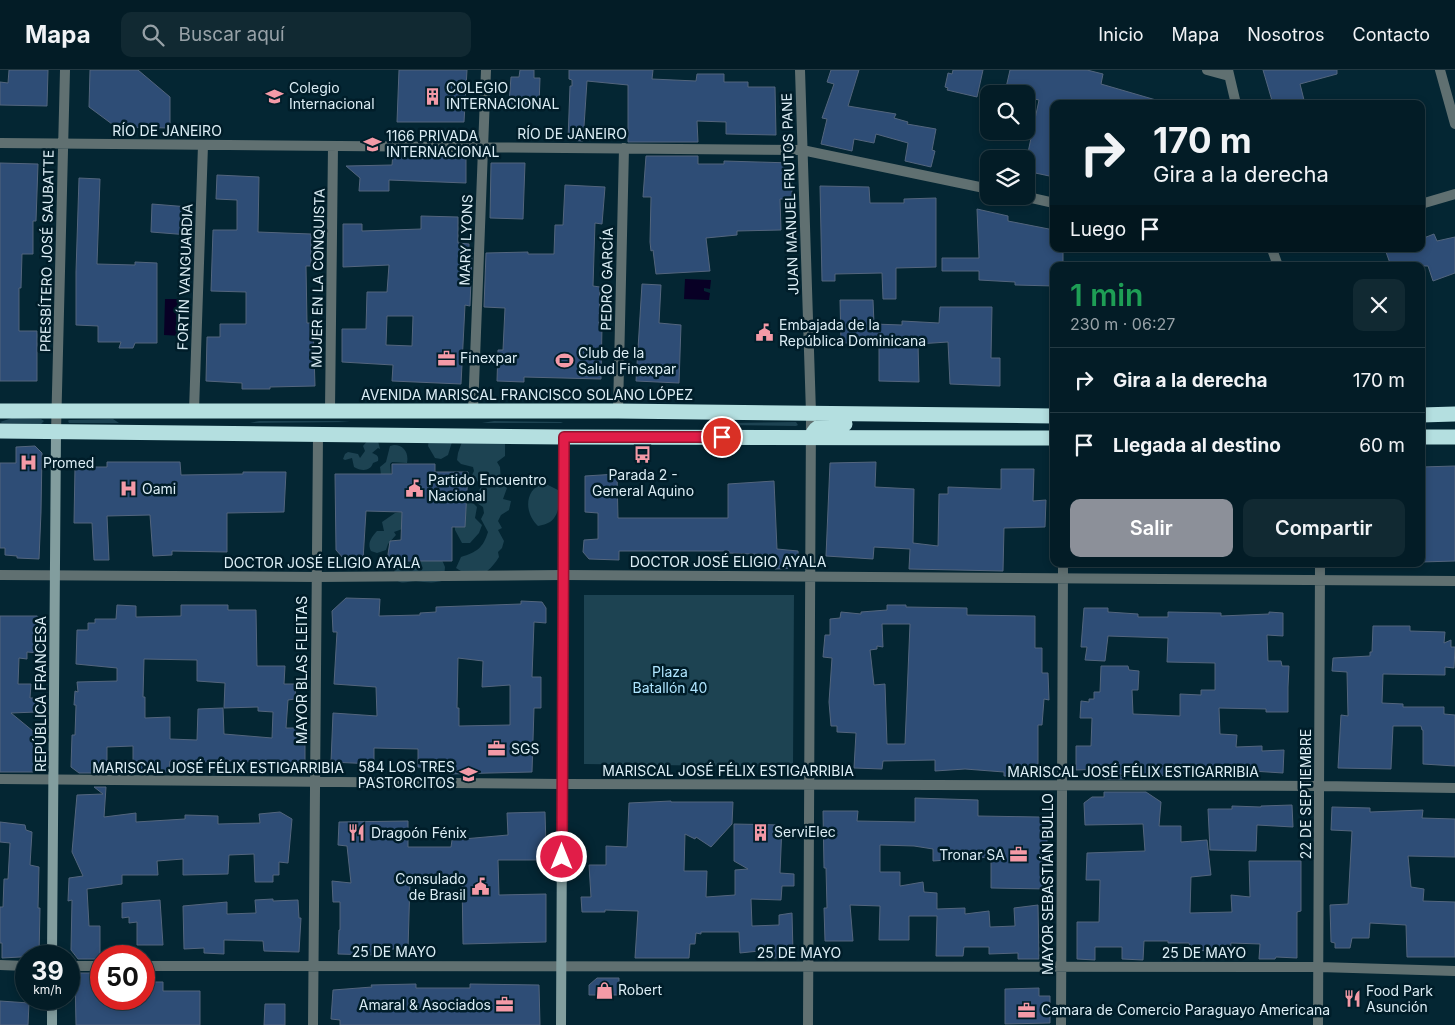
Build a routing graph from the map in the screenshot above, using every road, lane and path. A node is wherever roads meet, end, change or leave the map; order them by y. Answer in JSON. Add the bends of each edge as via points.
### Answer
{"nodes":[{"id":1,"x":65,"y":70,"type":"edge"},
{"id":2,"x":486,"y":70,"type":"edge"},
{"id":3,"x":800,"y":70,"type":"edge"},
{"id":4,"x":1207,"y":70,"type":"edge"},
{"id":5,"x":1440,"y":70,"type":"edge"},
{"id":6,"x":1228,"y":73,"type":"edge"},
{"id":7,"x":1235,"y":100,"type":"edge"},
{"id":8,"x":1455,"y":124,"type":"edge"},
{"id":9,"x":0,"y":143,"type":"edge"},
{"id":10,"x":63,"y":144,"type":"junction"},
{"id":11,"x":203,"y":144,"type":"junction"},
{"id":12,"x":333,"y":146,"type":"junction"},
{"id":13,"x":483,"y":147,"type":"junction"},
{"id":14,"x":624,"y":148,"type":"junction"},
{"id":15,"x":802,"y":150,"type":"junction"},
{"id":16,"x":980,"y":187,"type":"edge"},
{"id":17,"x":1455,"y":194,"type":"edge"},
{"id":18,"x":1035,"y":199,"type":"edge"},
{"id":19,"x":1050,"y":202,"type":"edge"},
{"id":20,"x":1425,"y":203,"type":"edge"},
{"id":21,"x":330,"y":410,"type":"junction"},
{"id":22,"x":0,"y":411,"type":"edge"},
{"id":23,"x":57,"y":411,"type":"junction"},
{"id":24,"x":194,"y":411,"type":"junction"},
{"id":25,"x":473,"y":411,"type":"junction"},
{"id":26,"x":618,"y":411,"type":"junction"},
{"id":27,"x":811,"y":413,"type":"junction"},
{"id":28,"x":1455,"y":414,"type":"edge"},
{"id":29,"x":982,"y":415,"type":"junction"},
{"id":30,"x":1425,"y":415,"type":"edge"},
{"id":31,"x":1050,"y":416,"type":"edge"},
{"id":32,"x":0,"y":431,"type":"edge"},
{"id":33,"x":56,"y":432,"type":"junction"},
{"id":34,"x":318,"y":434,"type":"junction"},
{"id":35,"x":564,"y":437,"type":"junction"},
{"id":36,"x":1425,"y":437,"type":"edge"},
{"id":37,"x":1455,"y":437,"type":"edge"},
{"id":38,"x":811,"y":438,"type":"junction"},
{"id":39,"x":1050,"y":438,"type":"edge"},
{"id":40,"x":1063,"y":567,"type":"edge"},
{"id":41,"x":1320,"y":567,"type":"edge"},
{"id":42,"x":0,"y":575,"type":"edge"},
{"id":43,"x":564,"y":575,"type":"junction"},
{"id":44,"x":55,"y":576,"type":"junction"},
{"id":45,"x":317,"y":577,"type":"junction"},
{"id":46,"x":810,"y":577,"type":"junction"},
{"id":47,"x":1063,"y":578,"type":"junction"},
{"id":48,"x":1320,"y":580,"type":"junction"},
{"id":49,"x":1455,"y":581,"type":"edge"},
{"id":50,"x":0,"y":780,"type":"edge"},
{"id":51,"x":54,"y":780,"type":"junction"},
{"id":52,"x":315,"y":782,"type":"junction"},
{"id":53,"x":562,"y":784,"type":"junction"},
{"id":54,"x":809,"y":785,"type":"junction"},
{"id":55,"x":1062,"y":785,"type":"junction"},
{"id":56,"x":1320,"y":786,"type":"junction"},
{"id":57,"x":1455,"y":788,"type":"edge"},
{"id":58,"x":52,"y":945,"type":"edge"},
{"id":59,"x":0,"y":966,"type":"edge"},
{"id":60,"x":15,"y":966,"type":"edge"},
{"id":61,"x":155,"y":966,"type":"edge"},
{"id":62,"x":314,"y":966,"type":"junction"},
{"id":63,"x":561,"y":966,"type":"junction"},
{"id":64,"x":808,"y":967,"type":"junction"},
{"id":65,"x":1062,"y":967,"type":"junction"},
{"id":66,"x":1319,"y":967,"type":"junction"},
{"id":67,"x":1455,"y":972,"type":"edge"},
{"id":68,"x":52,"y":1010,"type":"edge"},
{"id":69,"x":52,"y":1025,"type":"edge"},
{"id":70,"x":313,"y":1025,"type":"edge"},
{"id":71,"x":561,"y":1025,"type":"edge"},
{"id":72,"x":808,"y":1025,"type":"edge"},
{"id":73,"x":1062,"y":1025,"type":"edge"},
{"id":74,"x":1318,"y":1025,"type":"edge"}],
"edges":[{"from":1,"to":10,"type":"street","name":"PRESBÍTERO JOSÉ SAUBATTE"},
{"from":2,"to":13,"type":"street","name":"MARY LYONS"},
{"from":3,"to":15,"type":"street","name":"JUAN MANUEL FRUTOS PANE"},
{"from":4,"to":6,"type":"street"},
{"from":5,"to":8,"type":"street"},
{"from":6,"to":7,"type":"street"},
{"from":9,"to":10,"type":"street","name":"RÍO DE JANEIRO"},
{"from":10,"to":11,"type":"street","name":"RÍO DE JANEIRO"},
{"from":10,"to":23,"type":"street","name":"PRESBÍTERO JOSÉ SAUBATTE"},
{"from":11,"to":12,"type":"street","name":"RÍO DE JANEIRO"},
{"from":11,"to":24,"type":"street","name":"FORTÍN VANGUARDIA"},
{"from":12,"to":13,"type":"street","name":"RÍO DE JANEIRO"},
{"from":12,"to":21,"type":"street","name":"MUJER EN LA CONQUISTA"},
{"from":13,"to":14,"type":"street","name":"RÍO DE JANEIRO"},
{"from":13,"to":25,"type":"street","name":"MARY LYONS"},
{"from":14,"to":15,"type":"street","name":"RÍO DE JANEIRO"},
{"from":14,"to":26,"type":"street","name":"PEDRO GARCÍA"},
{"from":15,"to":16,"type":"street","name":"RÍO DE JANEIRO"},
{"from":15,"to":27,"type":"street","name":"JUAN MANUEL FRUTOS PANE"},
{"from":17,"to":20,"type":"street"},
{"from":18,"to":19,"type":"street"},
{"from":21,"to":24,"type":"highway","name":"AVENIDA MARISCAL FRANCISCO SOLANO LÓPEZ"},
{"from":21,"to":25,"type":"highway","name":"AVENIDA MARISCAL FRANCISCO SOLANO LÓPEZ"},
{"from":22,"to":23,"type":"highway","name":"AVENIDA MARISCAL FRANCISCO SOLANO LÓPEZ"},
{"from":23,"to":24,"type":"highway","name":"AVENIDA MARISCAL FRANCISCO SOLANO LÓPEZ"},
{"from":23,"to":33,"type":"street","name":"PRESBÍTERO JOSÉ SAUBATTE"},
{"from":25,"to":26,"type":"highway","name":"AVENIDA MARISCAL FRANCISCO SOLANO LÓPEZ"},
{"from":26,"to":27,"type":"highway","name":"AVENIDA MARISCAL FRANCISCO SOLANO LÓPEZ"},
{"from":27,"to":29,"type":"highway","name":"AVENIDA MARISCAL FRANCISCO SOLANO LÓPEZ"},
{"from":27,"to":38,"type":"street","name":"JUAN MANUEL FRUTOS PANE"},
{"from":28,"to":30,"type":"highway"},
{"from":29,"to":31,"type":"highway","name":"AVENIDA MARISCAL FRANCISCO SOLANO LÓPEZ"},
{"from":29,"to":38,"type":"highway","via":[[952,423],[825,424],[814,430]]},
{"from":32,"to":33,"type":"highway"},
{"from":33,"to":34,"type":"highway"},
{"from":33,"to":44,"type":"main road","name":"REPÚBLICA FRANCESA"},
{"from":34,"to":35,"type":"highway"},
{"from":34,"to":45,"type":"street","name":"MAYOR BLAS FLEITAS"},
{"from":35,"to":38,"type":"highway"},
{"from":35,"to":43,"type":"main road"},
{"from":36,"to":37,"type":"highway"},
{"from":38,"to":39,"type":"highway"},
{"from":38,"to":46,"type":"street","name":"JUAN MANUEL FRUTOS PANE"},
{"from":40,"to":47,"type":"street","name":"MAYOR SEBASTIÁN BULLO"},
{"from":41,"to":48,"type":"street","name":"22 DE SEPTIEMBRE"},
{"from":42,"to":44,"type":"street","name":"DOCTOR JOSÉ ELIGIO AYALA"},
{"from":43,"to":45,"type":"street","name":"DOCTOR JOSÉ ELIGIO AYALA"},
{"from":43,"to":46,"type":"street","name":"DOCTOR JOSÉ ELIGIO AYALA"},
{"from":43,"to":53,"type":"main road"},
{"from":44,"to":45,"type":"street","name":"DOCTOR JOSÉ ELIGIO AYALA"},
{"from":44,"to":51,"type":"main road","name":"REPÚBLICA FRANCESA"},
{"from":45,"to":52,"type":"street","name":"MAYOR BLAS FLEITAS"},
{"from":46,"to":47,"type":"street","name":"DOCTOR JOSÉ ELIGIO AYALA"},
{"from":46,"to":54,"type":"street","name":"JUAN MANUEL FRUTOS PANE"},
{"from":47,"to":48,"type":"street","name":"DOCTOR JOSÉ ELIGIO AYALA"},
{"from":47,"to":55,"type":"street","name":"MAYOR SEBASTIÁN BULLO"},
{"from":48,"to":49,"type":"street","name":"DOCTOR JOSÉ ELIGIO AYALA"},
{"from":48,"to":56,"type":"street","name":"22 DE SEPTIEMBRE"},
{"from":50,"to":51,"type":"street","name":"MARISCAL JOSÉ FÉLIX ESTIGARRIBIA"},
{"from":51,"to":52,"type":"street","name":"MARISCAL JOSÉ FÉLIX ESTIGARRIBIA"},
{"from":51,"to":58,"type":"main road","name":"REPÚBLICA FRANCESA"},
{"from":52,"to":53,"type":"street","name":"MARISCAL JOSÉ FÉLIX ESTIGARRIBIA"},
{"from":52,"to":62,"type":"street","name":"MAYOR BLAS FLEITAS"},
{"from":53,"to":54,"type":"street","name":"MARISCAL JOSÉ FÉLIX ESTIGARRIBIA"},
{"from":53,"to":63,"type":"main road"},
{"from":54,"to":55,"type":"street","name":"MARISCAL JOSÉ FÉLIX ESTIGARRIBIA"},
{"from":54,"to":64,"type":"street","name":"JUAN MANUEL FRUTOS PANE"},
{"from":55,"to":56,"type":"street","name":"MARISCAL JOSÉ FÉLIX ESTIGARRIBIA"},
{"from":55,"to":65,"type":"street","name":"MAYOR SEBASTIÁN BULLO"},
{"from":56,"to":57,"type":"street","name":"MARISCAL JOSÉ FÉLIX ESTIGARRIBIA"},
{"from":56,"to":66,"type":"street","name":"22 DE SEPTIEMBRE"},
{"from":59,"to":60,"type":"street"},
{"from":61,"to":62,"type":"street","name":"25 DE MAYO"},
{"from":62,"to":63,"type":"street","name":"25 DE MAYO"},
{"from":62,"to":70,"type":"street","name":"MAYOR BLAS FLEITAS"},
{"from":63,"to":64,"type":"street","name":"25 DE MAYO"},
{"from":63,"to":71,"type":"main road"},
{"from":64,"to":65,"type":"street","name":"25 DE MAYO"},
{"from":64,"to":72,"type":"street","name":"JUAN MANUEL FRUTOS PANE"},
{"from":65,"to":66,"type":"street","name":"25 DE MAYO"},
{"from":65,"to":73,"type":"street","name":"MAYOR SEBASTIÁN BULLO"},
{"from":66,"to":67,"type":"street","name":"25 DE MAYO"},
{"from":66,"to":74,"type":"street","name":"22 DE SEPTIEMBRE"},
{"from":68,"to":69,"type":"main road"}]}
